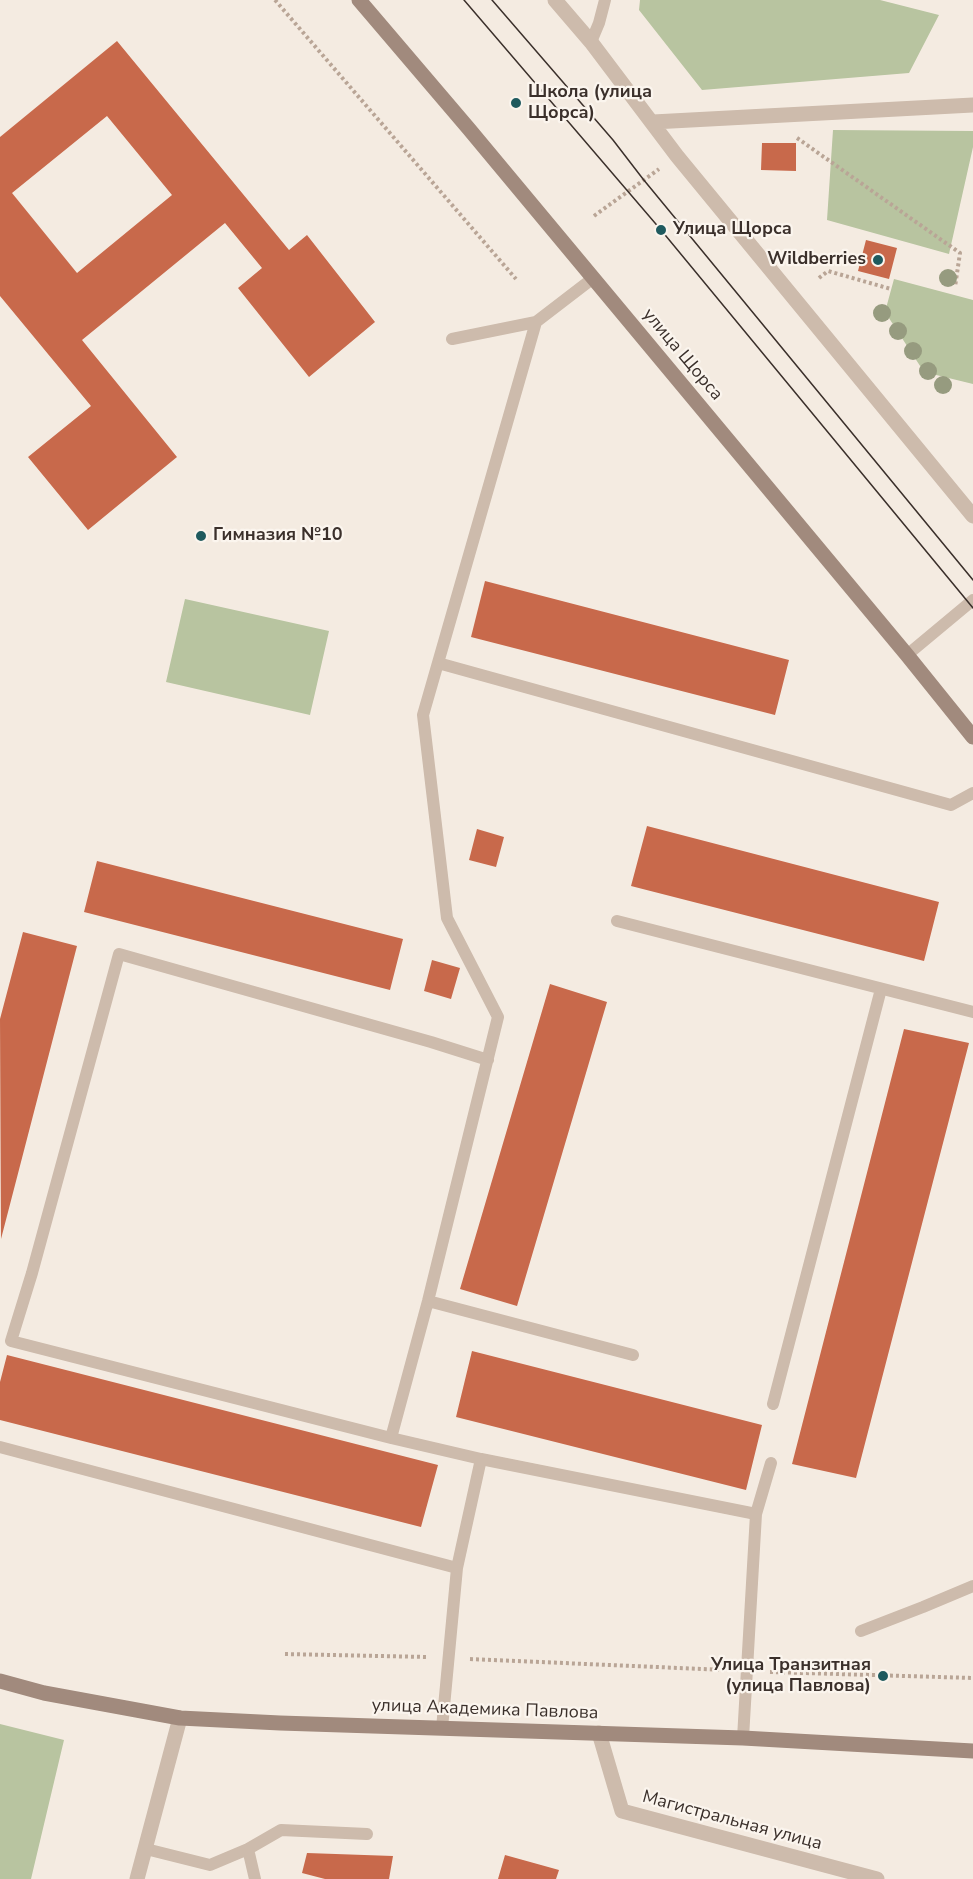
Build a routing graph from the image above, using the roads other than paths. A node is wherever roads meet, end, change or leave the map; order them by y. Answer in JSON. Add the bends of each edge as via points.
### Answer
{"nodes":[{"id":1,"x":359,"y":0,"type":"edge"},
{"id":2,"x":555,"y":0,"type":"edge"},
{"id":3,"x":605,"y":0,"type":"edge"},
{"id":4,"x":591,"y":42,"type":"junction"},
{"id":5,"x":973,"y":105,"type":"edge"},
{"id":6,"x":653,"y":122,"type":"junction"},
{"id":7,"x":592,"y":279,"type":"junction"},
{"id":8,"x":536,"y":322,"type":"junction"},
{"id":9,"x":452,"y":339,"type":"dead end"},
{"id":10,"x":971,"y":511,"type":"edge"},
{"id":11,"x":973,"y":600,"type":"edge"},
{"id":12,"x":907,"y":655,"type":"junction"},
{"id":13,"x":438,"y":663,"type":"junction"},
{"id":14,"x":973,"y":737,"type":"edge"},
{"id":15,"x":973,"y":793,"type":"edge"},
{"id":16,"x":617,"y":921,"type":"dead end"},
{"id":17,"x":881,"y":989,"type":"junction"},
{"id":18,"x":973,"y":1012,"type":"edge"},
{"id":19,"x":488,"y":1060,"type":"junction"},
{"id":20,"x":428,"y":1301,"type":"junction"},
{"id":21,"x":633,"y":1355,"type":"dead end"},
{"id":22,"x":773,"y":1404,"type":"dead end"},
{"id":23,"x":392,"y":1438,"type":"junction"},
{"id":24,"x":0,"y":1448,"type":"edge"},
{"id":25,"x":481,"y":1459,"type":"junction"},
{"id":26,"x":771,"y":1463,"type":"dead end"},
{"id":27,"x":756,"y":1514,"type":"junction"},
{"id":28,"x":458,"y":1568,"type":"junction"},
{"id":29,"x":973,"y":1586,"type":"edge"},
{"id":30,"x":861,"y":1631,"type":"dead end"},
{"id":31,"x":0,"y":1682,"type":"edge"},
{"id":32,"x":180,"y":1718,"type":"junction"},
{"id":33,"x":442,"y":1728,"type":"junction"},
{"id":34,"x":599,"y":1733,"type":"junction"},
{"id":35,"x":743,"y":1738,"type":"junction"},
{"id":36,"x":973,"y":1751,"type":"edge"},
{"id":37,"x":367,"y":1834,"type":"dead end"},
{"id":38,"x":146,"y":1849,"type":"junction"},
{"id":39,"x":248,"y":1849,"type":"junction"},
{"id":40,"x":137,"y":1879,"type":"edge"},
{"id":41,"x":255,"y":1879,"type":"edge"},
{"id":42,"x":876,"y":1879,"type":"edge"}],
"edges":[{"from":1,"to":7,"type":"main road","name":"улица Щорса"},
{"from":2,"to":4,"type":"street"},
{"from":3,"to":4,"type":"lane"},
{"from":4,"to":6,"type":"street"},
{"from":5,"to":6,"type":"street"},
{"from":6,"to":10,"type":"street"},
{"from":7,"to":8,"type":"lane"},
{"from":7,"to":12,"type":"main road","name":"улица Щорса"},
{"from":8,"to":9,"type":"lane"},
{"from":8,"to":13,"type":"lane"},
{"from":11,"to":12,"type":"lane"},
{"from":12,"to":14,"type":"main road","name":"улица Щорса"},
{"from":13,"to":15,"type":"lane","via":[[951,804]]},
{"from":13,"to":19,"type":"lane","via":[[423,715],[447,918],[498,1017]]},
{"from":16,"to":17,"type":"lane"},
{"from":17,"to":18,"type":"lane"},
{"from":17,"to":22,"type":"lane"},
{"from":19,"to":20,"type":"lane"},
{"from":19,"to":23,"type":"lane","via":[[119,954],[11,1341]]},
{"from":20,"to":21,"type":"lane"},
{"from":20,"to":23,"type":"lane"},
{"from":23,"to":25,"type":"lane"},
{"from":24,"to":28,"type":"lane"},
{"from":25,"to":27,"type":"lane"},
{"from":25,"to":28,"type":"lane"},
{"from":26,"to":27,"type":"lane"},
{"from":27,"to":35,"type":"lane"},
{"from":28,"to":33,"type":"lane"},
{"from":29,"to":30,"type":"lane"},
{"from":31,"to":32,"type":"main road","name":"улица Академика Павлова"},
{"from":32,"to":33,"type":"main road","name":"улица Академика Павлова"},
{"from":32,"to":38,"type":"street"},
{"from":33,"to":34,"type":"main road","name":"улица Академика Павлова"},
{"from":34,"to":35,"type":"main road","name":"улица Академика Павлова"},
{"from":34,"to":42,"type":"street","name":"Магистральная улица","via":[[621,1811]]},
{"from":35,"to":36,"type":"main road","name":"улица Академика Павлова"},
{"from":37,"to":39,"type":"lane","via":[[281,1830]]},
{"from":38,"to":39,"type":"lane","via":[[210,1865]]},
{"from":38,"to":40,"type":"street"},
{"from":39,"to":41,"type":"lane"}]}
